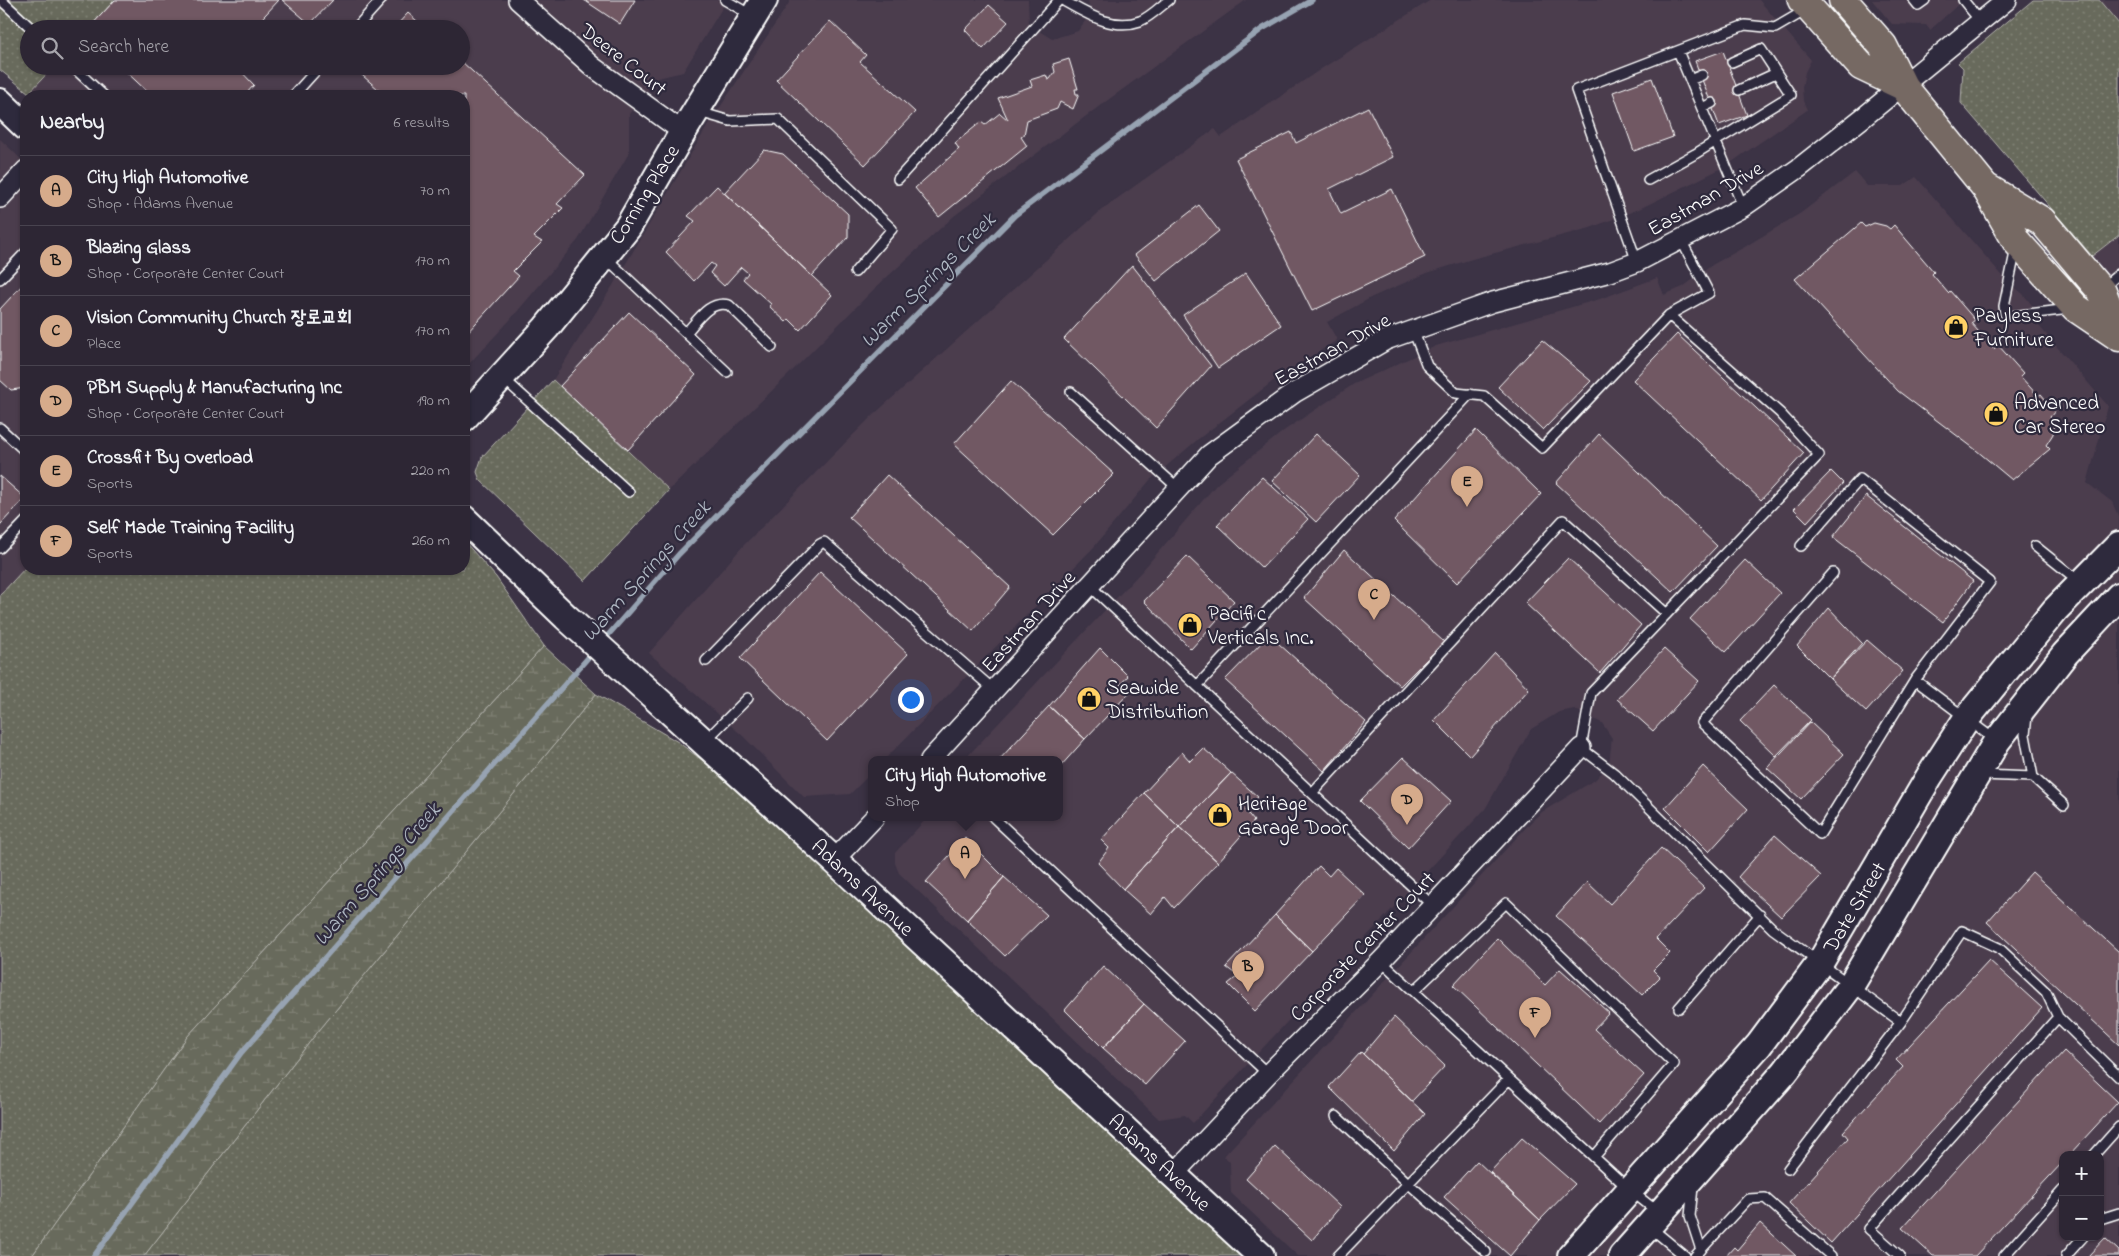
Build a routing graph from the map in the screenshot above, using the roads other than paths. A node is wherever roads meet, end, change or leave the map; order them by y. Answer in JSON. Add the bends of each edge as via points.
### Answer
{"nodes":[{"id":1,"x":1,"y":0,"type":"edge"},
{"id":2,"x":381,"y":0,"type":"edge"},
{"id":3,"x":725,"y":0,"type":"edge"},
{"id":4,"x":1061,"y":0,"type":"edge"},
{"id":5,"x":1169,"y":0,"type":"edge"},
{"id":6,"x":1843,"y":0,"type":"edge"},
{"id":7,"x":1914,"y":0,"type":"edge"},
{"id":8,"x":1925,"y":0,"type":"edge"},
{"id":9,"x":1963,"y":0,"type":"edge"},
{"id":10,"x":2006,"y":0,"type":"edge"},
{"id":11,"x":524,"y":2,"type":"edge"},
{"id":12,"x":1806,"y":4,"type":"edge"},
{"id":13,"x":759,"y":8,"type":"edge"},
{"id":14,"x":22,"y":20,"type":"edge"},
{"id":15,"x":363,"y":20,"type":"edge"},
{"id":16,"x":1980,"y":21,"type":"junction"},
{"id":17,"x":1678,"y":51,"type":"junction"},
{"id":18,"x":1732,"y":62,"type":"dead end"},
{"id":19,"x":1776,"y":73,"type":"junction"},
{"id":20,"x":82,"y":75,"type":"edge"},
{"id":21,"x":312,"y":75,"type":"edge"},
{"id":22,"x":1702,"y":75,"type":"dead end"},
{"id":23,"x":1690,"y":80,"type":"junction"},
{"id":24,"x":1903,"y":86,"type":"junction"},
{"id":25,"x":98,"y":90,"type":"edge"},
{"id":26,"x":298,"y":90,"type":"edge"},
{"id":27,"x":1739,"y":90,"type":"dead end"},
{"id":28,"x":0,"y":102,"type":"edge"},
{"id":29,"x":1712,"y":103,"type":"dead end"},
{"id":30,"x":1702,"y":108,"type":"junction"},
{"id":31,"x":20,"y":121,"type":"edge"},
{"id":32,"x":690,"y":122,"type":"junction"},
{"id":33,"x":1716,"y":142,"type":"junction"},
{"id":34,"x":20,"y":176,"type":"edge"},
{"id":35,"x":898,"y":179,"type":"dead end"},
{"id":36,"x":1648,"y":180,"type":"dead end"},
{"id":37,"x":1986,"y":188,"type":"junction"},
{"id":38,"x":0,"y":198,"type":"edge"},
{"id":39,"x":1743,"y":208,"type":"junction"},
{"id":40,"x":1681,"y":240,"type":"junction"},
{"id":41,"x":2018,"y":242,"type":"junction"},
{"id":42,"x":604,"y":256,"type":"junction"},
{"id":43,"x":20,"y":258,"type":"edge"},
{"id":44,"x":1637,"y":262,"type":"junction"},
{"id":45,"x":855,"y":272,"type":"dead end"},
{"id":46,"x":0,"y":279,"type":"edge"},
{"id":47,"x":2109,"y":282,"type":"edge"},
{"id":48,"x":2076,"y":308,"type":"junction"},
{"id":49,"x":1669,"y":315,"type":"junction"},
{"id":50,"x":1413,"y":330,"type":"junction"},
{"id":51,"x":686,"y":333,"type":"junction"},
{"id":52,"x":2119,"y":333,"type":"edge"},
{"id":53,"x":2119,"y":337,"type":"edge"},
{"id":54,"x":772,"y":347,"type":"dead end"},
{"id":55,"x":727,"y":372,"type":"dead end"},
{"id":56,"x":502,"y":377,"type":"junction"},
{"id":57,"x":1071,"y":392,"type":"dead end"},
{"id":58,"x":1470,"y":394,"type":"junction"},
{"id":59,"x":470,"y":412,"type":"edge"},
{"id":60,"x":0,"y":428,"type":"edge"},
{"id":61,"x":20,"y":446,"type":"edge"},
{"id":62,"x":1179,"y":489,"type":"junction"},
{"id":63,"x":629,"y":492,"type":"dead end"},
{"id":64,"x":470,"y":525,"type":"edge"},
{"id":65,"x":20,"y":527,"type":"edge"},
{"id":66,"x":2119,"y":545,"type":"edge"},
{"id":67,"x":1801,"y":546,"type":"dead end"},
{"id":68,"x":2035,"y":546,"type":"dead end"},
{"id":69,"x":0,"y":548,"type":"edge"},
{"id":70,"x":1833,"y":573,"type":"dead end"},
{"id":71,"x":2080,"y":583,"type":"junction"},
{"id":72,"x":1090,"y":586,"type":"junction"},
{"id":73,"x":2119,"y":596,"type":"edge"},
{"id":74,"x":1668,"y":614,"type":"junction"},
{"id":75,"x":706,"y":661,"type":"dead end"},
{"id":76,"x":1916,"y":680,"type":"junction"},
{"id":77,"x":1197,"y":686,"type":"junction"},
{"id":78,"x":995,"y":690,"type":"junction"},
{"id":79,"x":748,"y":698,"type":"dead end"},
{"id":80,"x":2028,"y":702,"type":"junction"},
{"id":81,"x":1967,"y":718,"type":"junction"},
{"id":82,"x":1997,"y":741,"type":"junction"},
{"id":83,"x":704,"y":742,"type":"junction"},
{"id":84,"x":1581,"y":748,"type":"junction"},
{"id":85,"x":935,"y":756,"type":"edge"},
{"id":86,"x":1976,"y":775,"type":"junction"},
{"id":87,"x":2033,"y":777,"type":"junction"},
{"id":88,"x":1312,"y":793,"type":"junction"},
{"id":89,"x":2064,"y":806,"type":"dead end"},
{"id":90,"x":871,"y":821,"type":"edge"},
{"id":91,"x":997,"y":821,"type":"edge"},
{"id":92,"x":834,"y":860,"type":"junction"},
{"id":93,"x":1433,"y":906,"type":"junction"},
{"id":94,"x":1760,"y":914,"type":"junction"},
{"id":95,"x":1381,"y":961,"type":"junction"},
{"id":96,"x":1820,"y":963,"type":"junction"},
{"id":97,"x":1850,"y":985,"type":"junction"},
{"id":98,"x":1414,"y":992,"type":"junction"},
{"id":99,"x":1679,"y":1008,"type":"dead end"},
{"id":100,"x":2058,"y":1017,"type":"junction"},
{"id":101,"x":1901,"y":1022,"type":"junction"},
{"id":102,"x":1268,"y":1074,"type":"junction"},
{"id":103,"x":2119,"y":1076,"type":"edge"},
{"id":104,"x":1509,"y":1079,"type":"junction"},
{"id":105,"x":1336,"y":1116,"type":"dead end"},
{"id":106,"x":2119,"y":1127,"type":"edge"},
{"id":107,"x":2098,"y":1151,"type":"edge"},
{"id":108,"x":1594,"y":1157,"type":"junction"},
{"id":109,"x":1788,"y":1169,"type":"dead end"},
{"id":110,"x":1694,"y":1174,"type":"junction"},
{"id":111,"x":1173,"y":1175,"type":"junction"},
{"id":112,"x":1409,"y":1184,"type":"junction"},
{"id":113,"x":1630,"y":1190,"type":"junction"},
{"id":114,"x":2059,"y":1194,"type":"edge"},
{"id":115,"x":2119,"y":1214,"type":"edge"},
{"id":116,"x":2104,"y":1218,"type":"edge"},
{"id":117,"x":1654,"y":1220,"type":"junction"},
{"id":118,"x":2079,"y":1241,"type":"edge"},
{"id":119,"x":1486,"y":1252,"type":"dead end"},
{"id":120,"x":1698,"y":1253,"type":"edge"},
{"id":121,"x":1820,"y":1253,"type":"edge"},
{"id":122,"x":1261,"y":1256,"type":"edge"},
{"id":123,"x":1338,"y":1256,"type":"edge"},
{"id":124,"x":1571,"y":1256,"type":"edge"},
{"id":125,"x":1622,"y":1256,"type":"edge"},
{"id":126,"x":1685,"y":1256,"type":"edge"},
{"id":127,"x":1831,"y":1256,"type":"edge"},
{"id":128,"x":1900,"y":1256,"type":"edge"},
{"id":129,"x":2004,"y":1256,"type":"edge"},
{"id":130,"x":2066,"y":1256,"type":"edge"}],
"edges":[{"from":1,"to":14,"type":"lane"},
{"from":2,"to":15,"type":"lane"},
{"from":3,"to":13,"type":"lane"},
{"from":4,"to":5,"type":"lane","via":[[1102,21],[1123,25],[1141,20]]},
{"from":4,"to":35,"type":"lane"},
{"from":6,"to":24,"type":"main road","via":[[1883,46]]},
{"from":7,"to":8,"type":"lane","via":[[1918,5]]},
{"from":9,"to":16,"type":"lane"},
{"from":10,"to":16,"type":"street","name":"Eastman Drive"},
{"from":11,"to":32,"type":"street","name":"Deere Court","via":[[593,67]]},
{"from":12,"to":17,"type":"lane","via":[[1775,28],[1745,25]]},
{"from":12,"to":24,"type":"main road","via":[[1862,66]]},
{"from":13,"to":32,"type":"street","name":"Corning Place"},
{"from":16,"to":24,"type":"street","name":"Eastman Drive"},
{"from":17,"to":23,"type":"lane"},
{"from":17,"to":44,"type":"lane","via":[[1576,90]]},
{"from":18,"to":19,"type":"lane","via":[[1761,50]]},
{"from":19,"to":27,"type":"lane"},
{"from":19,"to":33,"type":"lane","via":[[1791,95]]},
{"from":20,"to":25,"type":"lane"},
{"from":21,"to":26,"type":"lane"},
{"from":22,"to":23,"type":"lane"},
{"from":23,"to":30,"type":"lane"},
{"from":24,"to":37,"type":"main road"},
{"from":24,"to":39,"type":"street","name":"Eastman Drive"},
{"from":28,"to":31,"type":"street"},
{"from":29,"to":30,"type":"lane"},
{"from":30,"to":33,"type":"lane"},
{"from":32,"to":42,"type":"street","name":"Corning Place","via":[[628,227]]},
{"from":32,"to":45,"type":"lane","via":[[778,119],[892,229]]},
{"from":33,"to":36,"type":"lane"},
{"from":33,"to":39,"type":"lane"},
{"from":34,"to":38,"type":"street"},
{"from":37,"to":41,"type":"main road"},
{"from":37,"to":47,"type":"main road","via":[[2042,221]]},
{"from":39,"to":40,"type":"street","name":"Eastman Drive"},
{"from":40,"to":44,"type":"street","name":"Eastman Drive"},
{"from":40,"to":49,"type":"lane","via":[[1709,292]]},
{"from":41,"to":48,"type":"main road"},
{"from":41,"to":48,"type":"lane","via":[[2004,316]]},
{"from":42,"to":51,"type":"lane"},
{"from":42,"to":56,"type":"street","name":"Corning Place"},
{"from":43,"to":46,"type":"lane"},
{"from":44,"to":50,"type":"street","name":"Eastman Drive","via":[[1493,302]]},
{"from":47,"to":52,"type":"main road"},
{"from":48,"to":53,"type":"main road"},
{"from":49,"to":58,"type":"lane","via":[[1542,448],[1484,396]]},
{"from":49,"to":74,"type":"lane","via":[[1780,413],[1819,455]]},
{"from":50,"to":58,"type":"lane","via":[[1427,366],[1456,393]]},
{"from":50,"to":62,"type":"street","name":"Eastman Drive","via":[[1386,340],[1294,393],[1209,455]]},
{"from":51,"to":54,"type":"lane","via":[[711,306],[721,303],[729,306]]},
{"from":51,"to":55,"type":"lane"},
{"from":56,"to":59,"type":"street","name":"Corning Place"},
{"from":56,"to":63,"type":"lane"},
{"from":57,"to":62,"type":"lane"},
{"from":58,"to":77,"type":"lane"},
{"from":60,"to":61,"type":"lane"},
{"from":62,"to":72,"type":"street","name":"Eastman Drive"},
{"from":64,"to":83,"type":"street","name":"Adams Avenue"},
{"from":65,"to":69,"type":"lane"},
{"from":66,"to":71,"type":"street","name":"Date Street"},
{"from":67,"to":76,"type":"lane","via":[[1860,479],[1990,582]]},
{"from":68,"to":71,"type":"lane"},
{"from":70,"to":76,"type":"lane","via":[[1702,723],[1820,834]]},
{"from":71,"to":81,"type":"street","name":"Date Street"},
{"from":72,"to":77,"type":"lane"},
{"from":72,"to":78,"type":"street","name":"Eastman Drive"},
{"from":73,"to":80,"type":"street","name":"Date Street","via":[[2065,654]]},
{"from":74,"to":84,"type":"lane","via":[[1591,693]]},
{"from":74,"to":88,"type":"lane","via":[[1563,520]]},
{"from":75,"to":78,"type":"lane","via":[[824,542]]},
{"from":76,"to":81,"type":"lane"},
{"from":77,"to":88,"type":"lane"},
{"from":78,"to":85,"type":"street","name":"Eastman Drive"},
{"from":79,"to":83,"type":"lane"},
{"from":80,"to":82,"type":"street","name":"Date Street"},
{"from":80,"to":87,"type":"lane","via":[[2025,735]]},
{"from":81,"to":82,"type":"lane"},
{"from":81,"to":96,"type":"street","name":"Date Street"},
{"from":82,"to":86,"type":"street","name":"Date Street"},
{"from":83,"to":92,"type":"street","name":"Adams Avenue"},
{"from":84,"to":93,"type":"street","name":"Corporate Center Court"},
{"from":84,"to":94,"type":"lane","via":[[1614,773]]},
{"from":86,"to":87,"type":"lane"},
{"from":86,"to":97,"type":"street","name":"Date Street"},
{"from":87,"to":89,"type":"lane"},
{"from":88,"to":93,"type":"lane"},
{"from":90,"to":92,"type":"street"},
{"from":91,"to":102,"type":"lane"},
{"from":92,"to":111,"type":"street","name":"Adams Avenue"},
{"from":93,"to":95,"type":"street","name":"Corporate Center Court"},
{"from":94,"to":96,"type":"lane","via":[[1773,929]]},
{"from":94,"to":99,"type":"lane"},
{"from":95,"to":98,"type":"lane"},
{"from":95,"to":102,"type":"street","name":"Corporate Center Court"},
{"from":96,"to":97,"type":"lane"},
{"from":96,"to":113,"type":"street","name":"Date Street","via":[[1759,1045]]},
{"from":97,"to":101,"type":"lane"},
{"from":97,"to":110,"type":"street","name":"Date Street","via":[[1785,1072]]},
{"from":98,"to":104,"type":"lane"},
{"from":98,"to":108,"type":"lane","via":[[1506,902],[1674,1064]]},
{"from":100,"to":101,"type":"lane","via":[[2046,992],[1999,948],[1962,931]]},
{"from":100,"to":103,"type":"lane"},
{"from":100,"to":128,"type":"lane","via":[[1869,1229]]},
{"from":101,"to":109,"type":"lane"},
{"from":102,"to":111,"type":"street","name":"Corporate Center Court"},
{"from":104,"to":108,"type":"lane"},
{"from":104,"to":112,"type":"lane"},
{"from":105,"to":112,"type":"lane"},
{"from":106,"to":107,"type":"lane"},
{"from":108,"to":113,"type":"lane"},
{"from":110,"to":117,"type":"street","name":"Date Street"},
{"from":110,"to":120,"type":"lane","via":[[1690,1216]]},
{"from":111,"to":122,"type":"street","name":"Adams Avenue"},
{"from":112,"to":119,"type":"lane"},
{"from":112,"to":123,"type":"lane"},
{"from":113,"to":117,"type":"lane"},
{"from":113,"to":124,"type":"street","name":"Date Street"},
{"from":114,"to":129,"type":"lane"},
{"from":115,"to":116,"type":"lane"},
{"from":117,"to":125,"type":"street","name":"Date Street"},
{"from":117,"to":126,"type":"lane"},
{"from":118,"to":130,"type":"lane"},
{"from":120,"to":121,"type":"lane","via":[[1748,1199],[1765,1198]]},
{"from":121,"to":127,"type":"lane"}]}
